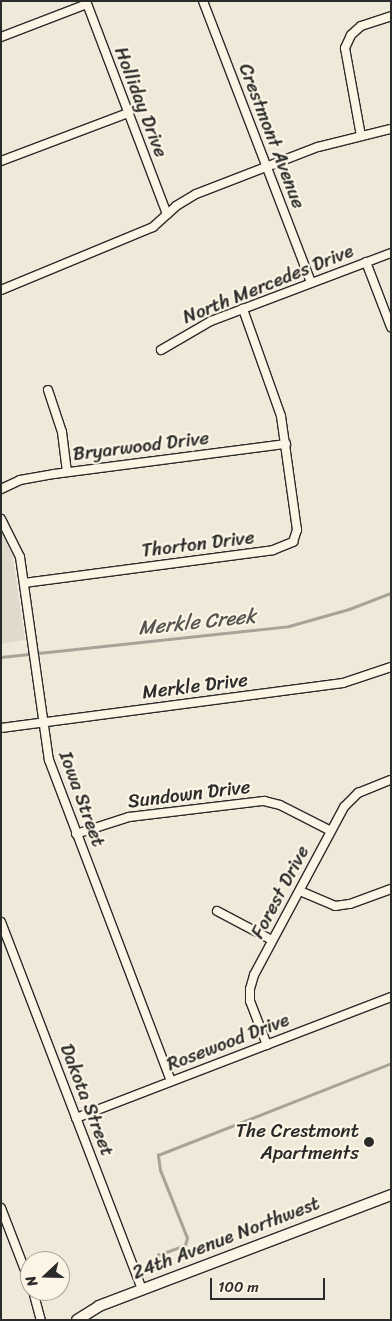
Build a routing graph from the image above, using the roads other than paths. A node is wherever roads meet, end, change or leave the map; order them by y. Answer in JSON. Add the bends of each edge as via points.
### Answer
{"nodes":[{"id":1,"x":203,"y":1,"type":"edge"},
{"id":2,"x":86,"y":3,"type":"edge"},
{"id":3,"x":391,"y":16,"type":"edge"},
{"id":4,"x":1,"y":37,"type":"edge"},
{"id":5,"x":128,"y":113,"type":"junction"},
{"id":6,"x":391,"y":130,"type":"edge"},
{"id":7,"x":361,"y":136,"type":"junction"},
{"id":8,"x":1,"y":161,"type":"edge"},
{"id":9,"x":266,"y":167,"type":"junction"},
{"id":10,"x":167,"y":214,"type":"junction"},
{"id":11,"x":391,"y":253,"type":"edge"},
{"id":12,"x":366,"y":262,"type":"junction"},
{"id":13,"x":311,"y":282,"type":"junction"},
{"id":14,"x":1,"y":290,"type":"edge"},
{"id":15,"x":243,"y":309,"type":"junction"},
{"id":16,"x":391,"y":327,"type":"edge"},
{"id":17,"x":161,"y":350,"type":"dead end"},
{"id":18,"x":48,"y":390,"type":"dead end"},
{"id":19,"x":286,"y":444,"type":"junction"},
{"id":20,"x":68,"y":472,"type":"junction"},
{"id":21,"x":1,"y":489,"type":"edge"},
{"id":22,"x":1,"y":519,"type":"edge"},
{"id":23,"x":24,"y":583,"type":"junction"},
{"id":24,"x":391,"y":667,"type":"edge"},
{"id":25,"x":42,"y":722,"type":"junction"},
{"id":26,"x":1,"y":728,"type":"edge"},
{"id":27,"x":391,"y":780,"type":"edge"},
{"id":28,"x":331,"y":832,"type":"junction"},
{"id":29,"x":76,"y":834,"type":"junction"},
{"id":30,"x":391,"y":889,"type":"edge"},
{"id":31,"x":300,"y":891,"type":"junction"},
{"id":32,"x":217,"y":910,"type":"dead end"},
{"id":33,"x":1,"y":922,"type":"edge"},
{"id":34,"x":272,"y":940,"type":"junction"},
{"id":35,"x":391,"y":998,"type":"edge"},
{"id":36,"x":268,"y":1045,"type":"junction"},
{"id":37,"x":171,"y":1081,"type":"junction"},
{"id":38,"x":76,"y":1118,"type":"junction"},
{"id":39,"x":391,"y":1195,"type":"edge"},
{"id":40,"x":1,"y":1208,"type":"edge"},
{"id":41,"x":20,"y":1257,"type":"edge"},
{"id":42,"x":142,"y":1290,"type":"junction"},
{"id":43,"x":36,"y":1301,"type":"edge"},
{"id":44,"x":42,"y":1320,"type":"edge"},
{"id":45,"x":77,"y":1320,"type":"edge"}],
"edges":[{"from":1,"to":9,"type":"street","name":"Crestmont Avenue"},
{"from":2,"to":4,"type":"street"},
{"from":2,"to":5,"type":"street","name":"Holliday Drive"},
{"from":3,"to":7,"type":"street","via":[[361,26],[351,35],[345,48]]},
{"from":5,"to":8,"type":"street"},
{"from":5,"to":10,"type":"street","name":"Holliday Drive"},
{"from":6,"to":7,"type":"street"},
{"from":7,"to":9,"type":"street"},
{"from":9,"to":10,"type":"street","via":[[196,194]]},
{"from":9,"to":13,"type":"street","name":"Crestmont Avenue"},
{"from":10,"to":14,"type":"street","via":[[153,227]]},
{"from":11,"to":12,"type":"street","name":"North Mercedes Drive"},
{"from":12,"to":13,"type":"street","name":"North Mercedes Drive"},
{"from":12,"to":16,"type":"street"},
{"from":13,"to":15,"type":"street","name":"North Mercedes Drive"},
{"from":15,"to":17,"type":"street","name":"North Mercedes Drive","via":[[195,328]]},
{"from":15,"to":19,"type":"street","via":[[274,391]]},
{"from":18,"to":20,"type":"street","via":[[62,432]]},
{"from":19,"to":20,"type":"street","name":"Bryarwood Drive"},
{"from":19,"to":23,"type":"street","name":"Thorton Drive","via":[[297,530],[296,538],[288,547]]},
{"from":20,"to":21,"type":"street","name":"Bryarwood Drive","via":[[20,480]]},
{"from":22,"to":23,"type":"street","name":"Iowa Street","via":[[18,552]]},
{"from":23,"to":25,"type":"street","name":"Iowa Street"},
{"from":24,"to":25,"type":"street","name":"Merkle Drive","via":[[343,683]]},
{"from":25,"to":26,"type":"street","name":"Merkle Drive"},
{"from":25,"to":29,"type":"street","name":"Iowa Street","via":[[49,760]]},
{"from":27,"to":28,"type":"street","name":"Forest Drive","via":[[367,788],[350,800]]},
{"from":28,"to":29,"type":"street","name":"Sundown Drive","via":[[280,804],[264,801],[129,817]]},
{"from":28,"to":31,"type":"street","name":"Forest Drive"},
{"from":29,"to":37,"type":"street","name":"Iowa Street"},
{"from":30,"to":31,"type":"street","via":[[335,906]]},
{"from":31,"to":34,"type":"street","name":"Forest Drive"},
{"from":32,"to":34,"type":"street"},
{"from":33,"to":38,"type":"street","name":"Dakota Street"},
{"from":34,"to":36,"type":"street","name":"Forest Drive","via":[[249,994]]},
{"from":35,"to":36,"type":"street","name":"Rosewood Drive"},
{"from":36,"to":37,"type":"street","name":"Rosewood Drive"},
{"from":37,"to":38,"type":"street","name":"Rosewood Drive"},
{"from":38,"to":42,"type":"street","name":"Dakota Street"},
{"from":39,"to":42,"type":"main road","name":"24th Avenue Northwest"},
{"from":40,"to":41,"type":"street"},
{"from":42,"to":45,"type":"main road","name":"24th Avenue Northwest","via":[[89,1311]]},
{"from":43,"to":44,"type":"street"}]}
